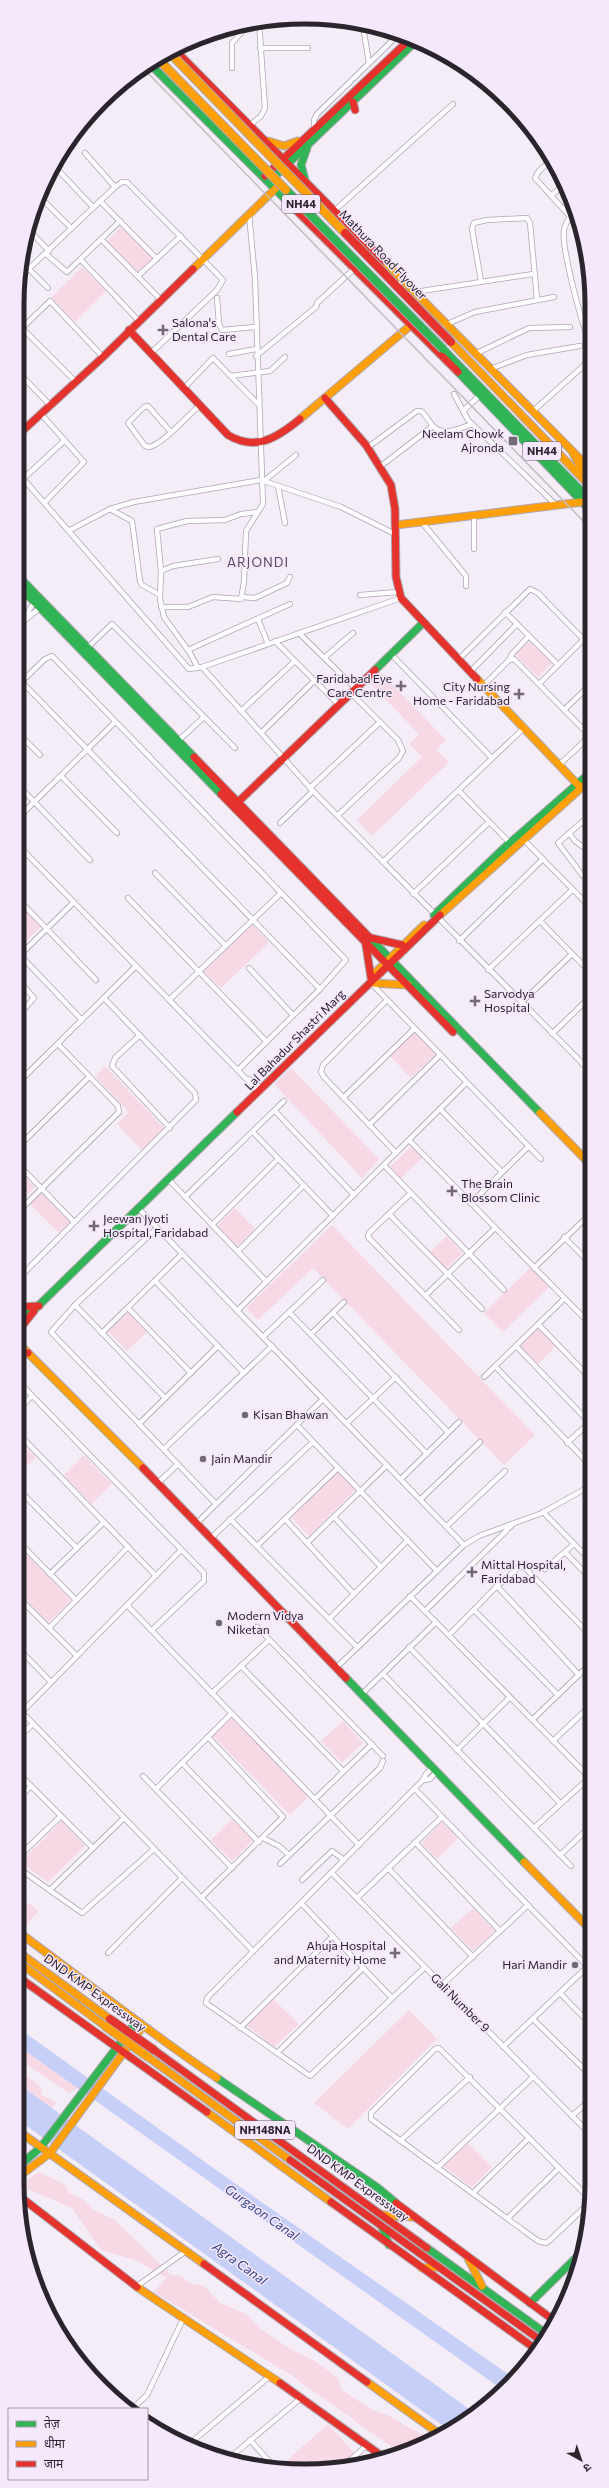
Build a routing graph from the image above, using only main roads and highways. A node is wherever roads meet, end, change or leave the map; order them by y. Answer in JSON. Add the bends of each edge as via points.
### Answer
{"nodes":[{"id":1,"x":406,"y":43,"type":"edge"},
{"id":2,"x":411,"y":45,"type":"edge"},
{"id":3,"x":179,"y":54,"type":"edge"},
{"id":4,"x":173,"y":57,"type":"edge"},
{"id":5,"x":394,"y":57,"type":"junction"},
{"id":6,"x":162,"y":63,"type":"edge"},
{"id":7,"x":154,"y":68,"type":"edge"},
{"id":8,"x":263,"y":138,"type":"junction"},
{"id":9,"x":306,"y":142,"type":"junction"},
{"id":10,"x":269,"y":144,"type":"junction"},
{"id":11,"x":286,"y":161,"type":"junction"},
{"id":12,"x":250,"y":163,"type":"junction"},
{"id":13,"x":267,"y":179,"type":"junction"},
{"id":14,"x":309,"y":185,"type":"junction"},
{"id":15,"x":276,"y":188,"type":"junction"},
{"id":16,"x":293,"y":205,"type":"junction"},
{"id":17,"x":411,"y":325,"type":"junction"},
{"id":18,"x":129,"y":330,"type":"junction"},
{"id":19,"x":458,"y":372,"type":"junction"},
{"id":20,"x":325,"y":398,"type":"junction"},
{"id":21,"x":494,"y":401,"type":"junction"},
{"id":22,"x":24,"y":429,"type":"edge"},
{"id":23,"x":573,"y":453,"type":"junction"},
{"id":24,"x":585,"y":464,"type":"edge"},
{"id":25,"x":585,"y":476,"type":"edge"},
{"id":26,"x":585,"y":480,"type":"edge"},
{"id":27,"x":585,"y":500,"type":"edge"},
{"id":28,"x":585,"y":500,"type":"edge"},
{"id":29,"x":585,"y":501,"type":"edge"},
{"id":30,"x":396,"y":525,"type":"junction"},
{"id":31,"x":24,"y":583,"type":"edge"},
{"id":32,"x":24,"y":590,"type":"edge"},
{"id":33,"x":40,"y":603,"type":"junction"},
{"id":34,"x":423,"y":623,"type":"junction"},
{"id":35,"x":86,"y":650,"type":"junction"},
{"id":36,"x":210,"y":778,"type":"junction"},
{"id":37,"x":585,"y":779,"type":"edge"},
{"id":38,"x":585,"y":783,"type":"edge"},
{"id":39,"x":579,"y":786,"type":"junction"},
{"id":40,"x":236,"y":804,"type":"junction"},
{"id":41,"x":436,"y":916,"type":"junction"},
{"id":42,"x":368,"y":939,"type":"junction"},
{"id":43,"x":402,"y":945,"type":"junction"},
{"id":44,"x":390,"y":961,"type":"junction"},
{"id":45,"x":369,"y":982,"type":"junction"},
{"id":46,"x":408,"y":985,"type":"junction"},
{"id":47,"x":585,"y":1159,"type":"edge"},
{"id":48,"x":585,"y":1166,"type":"edge"},
{"id":49,"x":24,"y":1307,"type":"edge"},
{"id":50,"x":36,"y":1308,"type":"junction"},
{"id":51,"x":24,"y":1314,"type":"edge"},
{"id":52,"x":24,"y":1323,"type":"edge"},
{"id":53,"x":24,"y":1349,"type":"edge"},
{"id":54,"x":24,"y":1353,"type":"edge"},
{"id":55,"x":28,"y":1353,"type":"junction"},
{"id":56,"x":585,"y":1924,"type":"edge"},
{"id":57,"x":24,"y":1936,"type":"edge"},
{"id":58,"x":24,"y":1956,"type":"edge"},
{"id":59,"x":24,"y":1966,"type":"edge"},
{"id":60,"x":24,"y":1981,"type":"edge"},
{"id":61,"x":108,"y":2022,"type":"junction"},
{"id":62,"x":139,"y":2024,"type":"junction"},
{"id":63,"x":116,"y":2048,"type":"junction"},
{"id":64,"x":124,"y":2054,"type":"junction"},
{"id":65,"x":24,"y":2134,"type":"edge"},
{"id":66,"x":43,"y":2144,"type":"junction"},
{"id":67,"x":51,"y":2150,"type":"junction"},
{"id":68,"x":24,"y":2162,"type":"edge"},
{"id":69,"x":24,"y":2172,"type":"edge"},
{"id":70,"x":25,"y":2200,"type":"edge"},
{"id":71,"x":379,"y":2213,"type":"junction"},
{"id":72,"x":413,"y":2217,"type":"junction"},
{"id":73,"x":382,"y":2226,"type":"junction"},
{"id":74,"x":389,"y":2245,"type":"junction"},
{"id":75,"x":466,"y":2256,"type":"junction"},
{"id":76,"x":574,"y":2260,"type":"edge"},
{"id":77,"x":439,"y":2266,"type":"junction"},
{"id":78,"x":422,"y":2268,"type":"junction"},
{"id":79,"x":483,"y":2288,"type":"junction"},
{"id":80,"x":530,"y":2303,"type":"junction"},
{"id":81,"x":550,"y":2318,"type":"edge"},
{"id":82,"x":543,"y":2331,"type":"edge"},
{"id":83,"x":538,"y":2339,"type":"edge"},
{"id":84,"x":532,"y":2347,"type":"edge"},
{"id":85,"x":436,"y":2431,"type":"edge"},
{"id":86,"x":379,"y":2454,"type":"edge"}],
"edges":[{"from":1,"to":5,"type":"main road"},
{"from":2,"to":5,"type":"main road"},
{"from":3,"to":8,"type":"main road"},
{"from":4,"to":26,"type":"main road","name":"Mathura Road Flyover","number":"NH44","bridge":true},
{"from":5,"to":9,"type":"main road","via":[[314,128]]},
{"from":5,"to":9,"type":"main road","via":[[354,106]]},
{"from":6,"to":21,"type":"main road","name":"Mathura Road Flyover","number":"NH44","bridge":true},
{"from":7,"to":12,"type":"main road"},
{"from":8,"to":9,"type":"main road","via":[[284,146]]},
{"from":8,"to":10,"type":"main road"},
{"from":9,"to":11,"type":"main road"},
{"from":9,"to":14,"type":"main road","via":[[301,165]]},
{"from":10,"to":11,"type":"main road"},
{"from":10,"to":12,"type":"main road","via":[[266,156]]},
{"from":11,"to":13,"type":"main road"},
{"from":11,"to":14,"type":"main road"},
{"from":12,"to":13,"type":"main road"},
{"from":13,"to":15,"type":"main road"},
{"from":14,"to":16,"type":"main road","via":[[298,192],[292,200]]},
{"from":14,"to":23,"type":"main road"},
{"from":15,"to":16,"type":"main road"},
{"from":15,"to":18,"type":"main road"},
{"from":16,"to":17,"type":"main road"},
{"from":17,"to":19,"type":"main road"},
{"from":17,"to":20,"type":"main road"},
{"from":18,"to":20,"type":"main road","via":[[235,440],[262,444],[283,433]]},
{"from":18,"to":22,"type":"main road"},
{"from":19,"to":21,"type":"main road"},
{"from":19,"to":27,"type":"main road"},
{"from":20,"to":30,"type":"main road","via":[[381,466],[392,486]]},
{"from":21,"to":28,"type":"main road","number":"NH44"},
{"from":23,"to":24,"type":"main road"},
{"from":23,"to":25,"type":"main road"},
{"from":29,"to":30,"type":"main road","via":[[554,504],[524,511]]},
{"from":30,"to":34,"type":"main road","via":[[399,595]]},
{"from":31,"to":33,"type":"main road"},
{"from":32,"to":33,"type":"main road"},
{"from":33,"to":35,"type":"main road"},
{"from":34,"to":39,"type":"main road"},
{"from":34,"to":40,"type":"main road"},
{"from":35,"to":36,"type":"main road"},
{"from":35,"to":36,"type":"main road","via":[[178,741]]},
{"from":36,"to":40,"type":"main road"},
{"from":37,"to":39,"type":"main road"},
{"from":38,"to":39,"type":"main road"},
{"from":39,"to":41,"type":"main road","name":"Lal Bahadur Shastri Marg"},
{"from":40,"to":42,"type":"main road"},
{"from":41,"to":43,"type":"main road"},
{"from":41,"to":44,"type":"main road","name":"Lal Bahadur Shastri Marg"},
{"from":42,"to":43,"type":"main road"},
{"from":42,"to":44,"type":"main road"},
{"from":42,"to":45,"type":"main road"},
{"from":43,"to":44,"type":"main road"},
{"from":44,"to":45,"type":"main road","name":"Lal Bahadur Shastri Marg"},
{"from":44,"to":46,"type":"main road"},
{"from":44,"to":47,"type":"main road"},
{"from":45,"to":46,"type":"main road"},
{"from":45,"to":50,"type":"main road","name":"Lal Bahadur Shastri Marg","via":[[140,1210]]},
{"from":46,"to":48,"type":"main road"},
{"from":49,"to":50,"type":"main road"},
{"from":50,"to":51,"type":"main road","name":"Lal Bahadur Shastri Marg"},
{"from":50,"to":52,"type":"main road"},
{"from":53,"to":55,"type":"main road"},
{"from":54,"to":55,"type":"main road"},
{"from":55,"to":56,"type":"main road","via":[[198,1522],[434,1770]]},
{"from":57,"to":62,"type":"main road","via":[[104,1994]]},
{"from":58,"to":61,"type":"main road","name":"DND KMP Expressway","number":"NH148NA"},
{"from":59,"to":61,"type":"main road","name":"DND KMP Expressway","number":"NH148NA"},
{"from":60,"to":63,"type":"main road"},
{"from":61,"to":71,"type":"main road","name":"DND KMP Expressway","number":"NH148NA","bridge":true},
{"from":61,"to":73,"type":"main road","name":"DND KMP Expressway","number":"NH148NA","bridge":true},
{"from":62,"to":63,"type":"main road"},
{"from":62,"to":64,"type":"main road"},
{"from":62,"to":72,"type":"main road","via":[[378,2188]]},
{"from":63,"to":64,"type":"main road"},
{"from":63,"to":66,"type":"main road"},
{"from":64,"to":67,"type":"main road"},
{"from":64,"to":74,"type":"main road"},
{"from":65,"to":66,"type":"main road"},
{"from":66,"to":67,"type":"main road"},
{"from":66,"to":68,"type":"main road"},
{"from":67,"to":69,"type":"main road"},
{"from":67,"to":85,"type":"main road"},
{"from":70,"to":86,"type":"main road","via":[[183,2319],[270,2376]]},
{"from":71,"to":72,"type":"main road"},
{"from":71,"to":79,"type":"main road","name":"DND KMP Expressway","number":"NH148NA"},
{"from":72,"to":75,"type":"main road"},
{"from":73,"to":74,"type":"main road"},
{"from":73,"to":77,"type":"main road","name":"DND KMP Expressway","number":"NH148NA"},
{"from":74,"to":78,"type":"main road"},
{"from":75,"to":79,"type":"main road"},
{"from":75,"to":80,"type":"main road"},
{"from":76,"to":80,"type":"main road"},
{"from":77,"to":78,"type":"main road"},
{"from":77,"to":83,"type":"main road","name":"DND KMP Expressway","number":"NH148NA"},
{"from":78,"to":84,"type":"main road"},
{"from":79,"to":82,"type":"main road","name":"DND KMP Expressway","number":"NH148NA"},
{"from":80,"to":81,"type":"main road"}]}
